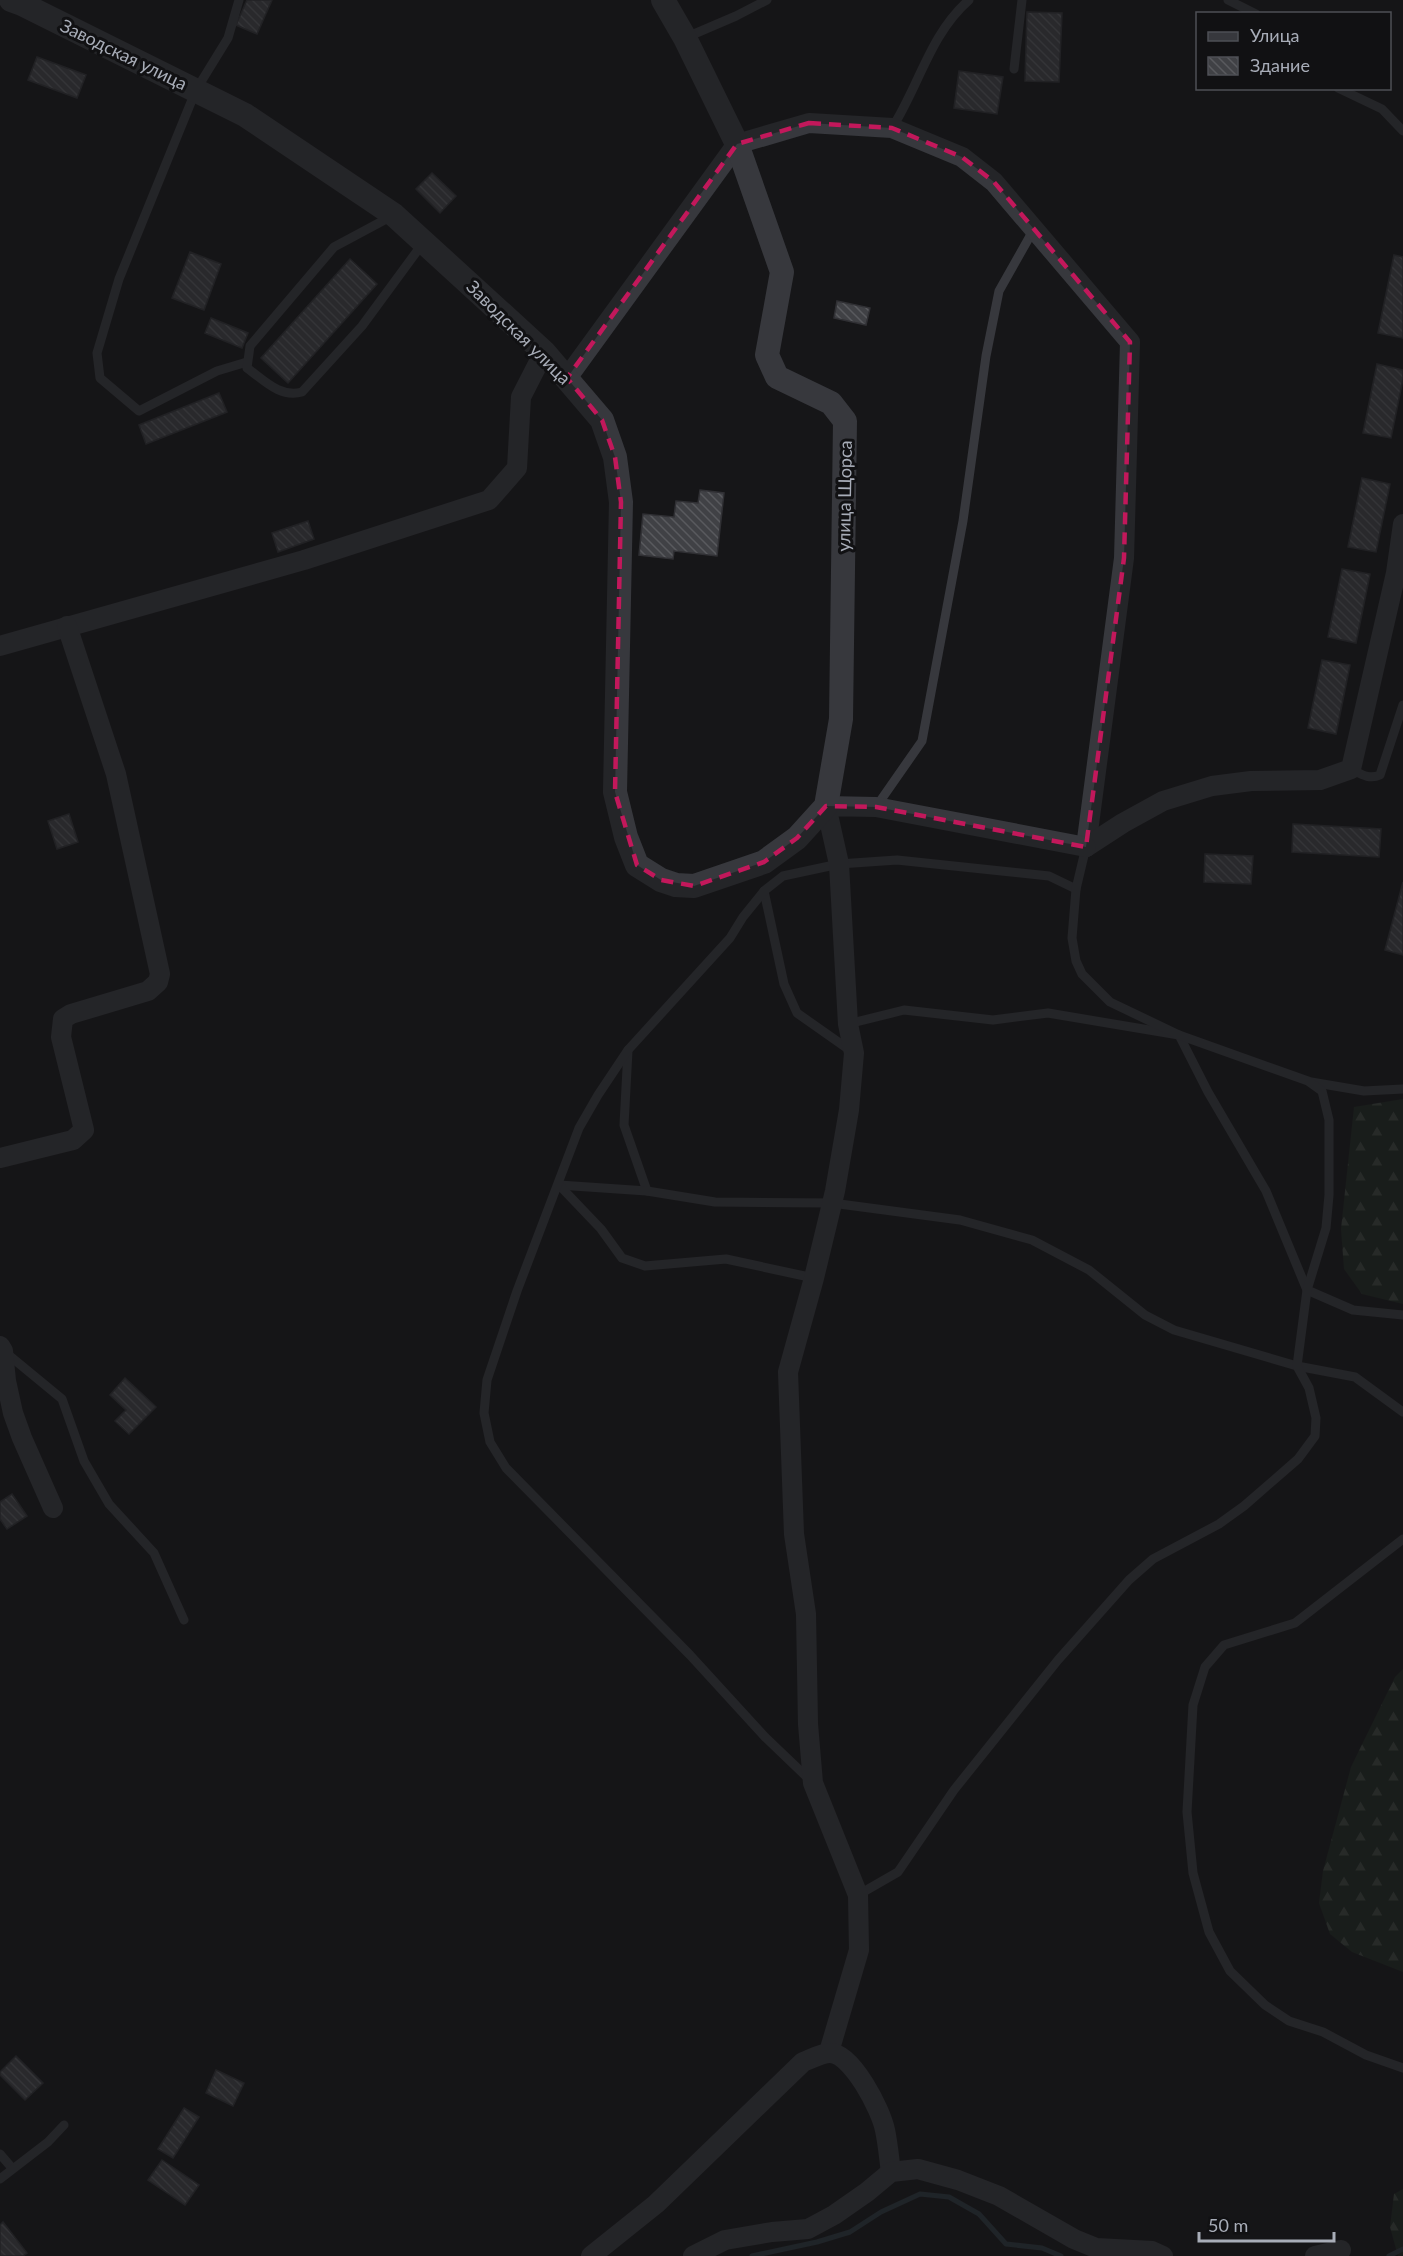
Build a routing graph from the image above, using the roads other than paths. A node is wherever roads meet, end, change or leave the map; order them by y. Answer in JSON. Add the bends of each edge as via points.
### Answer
{"nodes":[{"id":1,"x":10,"y":0,"type":"edge"},
{"id":2,"x":238,"y":0,"type":"edge"},
{"id":3,"x":663,"y":0,"type":"edge"},
{"id":4,"x":767,"y":0,"type":"edge"},
{"id":5,"x":969,"y":0,"type":"edge"},
{"id":6,"x":1022,"y":0,"type":"edge"},
{"id":7,"x":1228,"y":0,"type":"edge"},
{"id":8,"x":1252,"y":12,"type":"edge"},
{"id":9,"x":685,"y":38,"type":"junction"},
{"id":10,"x":1014,"y":69,"type":"dead end"},
{"id":11,"x":196,"y":90,"type":"junction"},
{"id":12,"x":1342,"y":90,"type":"edge"},
{"id":13,"x":892,"y":128,"type":"junction"},
{"id":14,"x":1403,"y":131,"type":"edge"},
{"id":15,"x":737,"y":144,"type":"junction"},
{"id":16,"x":394,"y":215,"type":"junction"},
{"id":17,"x":1035,"y":230,"type":"junction"},
{"id":18,"x":424,"y":241,"type":"junction"},
{"id":19,"x":544,"y":352,"type":"junction"},
{"id":20,"x":247,"y":362,"type":"junction"},
{"id":21,"x":567,"y":378,"type":"junction"},
{"id":22,"x":1403,"y":524,"type":"edge"},
{"id":23,"x":67,"y":626,"type":"junction"},
{"id":24,"x":0,"y":646,"type":"edge"},
{"id":25,"x":1403,"y":705,"type":"edge"},
{"id":26,"x":1351,"y":769,"type":"junction"},
{"id":27,"x":826,"y":806,"type":"junction"},
{"id":28,"x":876,"y":807,"type":"junction"},
{"id":29,"x":1086,"y":848,"type":"junction"},
{"id":30,"x":839,"y":864,"type":"junction"},
{"id":31,"x":1076,"y":889,"type":"junction"},
{"id":32,"x":764,"y":891,"type":"junction"},
{"id":33,"x":848,"y":1024,"type":"junction"},
{"id":34,"x":1179,"y":1035,"type":"junction"},
{"id":35,"x":628,"y":1050,"type":"junction"},
{"id":36,"x":854,"y":1053,"type":"junction"},
{"id":37,"x":1308,"y":1082,"type":"junction"},
{"id":38,"x":1403,"y":1089,"type":"edge"},
{"id":39,"x":0,"y":1158,"type":"edge"},
{"id":40,"x":559,"y":1185,"type":"junction"},
{"id":41,"x":647,"y":1191,"type":"junction"},
{"id":42,"x":832,"y":1203,"type":"junction"},
{"id":43,"x":814,"y":1278,"type":"junction"},
{"id":44,"x":1307,"y":1290,"type":"junction"},
{"id":45,"x":1403,"y":1315,"type":"edge"},
{"id":46,"x":2,"y":1348,"type":"edge"},
{"id":47,"x":1297,"y":1366,"type":"junction"},
{"id":48,"x":1403,"y":1412,"type":"edge"},
{"id":49,"x":53,"y":1508,"type":"dead end"},
{"id":50,"x":1403,"y":1539,"type":"edge"},
{"id":51,"x":184,"y":1620,"type":"dead end"},
{"id":52,"x":813,"y":1783,"type":"junction"},
{"id":53,"x":858,"y":1895,"type":"junction"},
{"id":54,"x":829,"y":2052,"type":"junction"},
{"id":55,"x":1403,"y":2068,"type":"edge"},
{"id":56,"x":64,"y":2125,"type":"dead end"},
{"id":57,"x":0,"y":2154,"type":"edge"},
{"id":58,"x":12,"y":2168,"type":"junction"},
{"id":59,"x":891,"y":2172,"type":"junction"},
{"id":60,"x":0,"y":2180,"type":"edge"},
{"id":61,"x":1341,"y":2250,"type":"dead end"},
{"id":62,"x":591,"y":2256,"type":"edge"},
{"id":63,"x":693,"y":2256,"type":"edge"},
{"id":64,"x":1163,"y":2256,"type":"edge"},
{"id":65,"x":1315,"y":2256,"type":"edge"}],
"edges":[{"from":1,"to":11,"type":"street","name":"Заводская улица"},
{"from":2,"to":11,"type":"lane","via":[[228,39]]},
{"from":3,"to":9,"type":"street","name":"улица Щорса"},
{"from":4,"to":9,"type":"lane"},
{"from":5,"to":13,"type":"lane","via":[[955,12],[923,63],[903,112]]},
{"from":6,"to":10,"type":"lane"},
{"from":7,"to":8,"type":"lane"},
{"from":9,"to":15,"type":"street","name":"улица Щорса"},
{"from":11,"to":16,"type":"street","name":"Заводская улица","via":[[245,115]]},
{"from":11,"to":20,"type":"lane","via":[[119,279],[97,353],[100,378],[138,411],[218,371]]},
{"from":12,"to":14,"type":"lane","via":[[1382,109]]},
{"from":13,"to":15,"type":"street","via":[[810,123]]},
{"from":13,"to":17,"type":"street","via":[[962,157],[994,182]]},
{"from":15,"to":21,"type":"street"},
{"from":15,"to":27,"type":"street","name":"улица Щорса","via":[[782,272],[767,355],[777,377],[831,403],[845,421],[841,719]]},
{"from":16,"to":18,"type":"street","name":"Заводская улица"},
{"from":16,"to":20,"type":"lane","via":[[334,247],[250,346]]},
{"from":17,"to":28,"type":"lane","via":[[999,291],[963,521],[922,741]]},
{"from":17,"to":29,"type":"street","via":[[1130,342],[1124,558]]},
{"from":18,"to":19,"type":"street","name":"Заводская улица"},
{"from":18,"to":20,"type":"lane","via":[[362,326],[302,392],[282,393],[247,368]]},
{"from":19,"to":21,"type":"street","name":"Заводская улица"},
{"from":19,"to":23,"type":"street","via":[[521,397],[517,468],[489,500],[304,560]]},
{"from":21,"to":27,"type":"street","name":"Заводская улица","via":[[602,420],[615,458],[621,502],[615,792],[637,865],[662,880],[694,886],[764,862],[797,838]]},
{"from":22,"to":26,"type":"street","via":[[1396,573]]},
{"from":23,"to":24,"type":"street"},
{"from":23,"to":39,"type":"street","via":[[116,774],[160,974],[148,991],[63,1019],[61,1037],[84,1130],[80,1135]]},
{"from":25,"to":26,"type":"lane","via":[[1380,775],[1365,776]]},
{"from":26,"to":29,"type":"street","via":[[1320,780],[1212,786],[1163,801]]},
{"from":27,"to":28,"type":"street"},
{"from":27,"to":30,"type":"street"},
{"from":28,"to":29,"type":"street"},
{"from":29,"to":31,"type":"lane"},
{"from":30,"to":31,"type":"lane","via":[[897,861],[1049,876]]},
{"from":30,"to":32,"type":"lane","via":[[783,876]]},
{"from":30,"to":33,"type":"street"},
{"from":31,"to":34,"type":"lane","via":[[1072,938],[1082,974],[1110,1002]]},
{"from":32,"to":35,"type":"lane","via":[[730,938]]},
{"from":32,"to":36,"type":"lane","via":[[784,984],[797,1014]]},
{"from":33,"to":34,"type":"lane","via":[[904,1010],[993,1020],[1048,1013]]},
{"from":33,"to":36,"type":"street"},
{"from":34,"to":37,"type":"lane"},
{"from":34,"to":44,"type":"lane","via":[[1266,1191]]},
{"from":35,"to":40,"type":"lane","via":[[579,1128]]},
{"from":35,"to":41,"type":"lane","via":[[624,1125]]},
{"from":36,"to":42,"type":"street","via":[[849,1110]]},
{"from":37,"to":38,"type":"lane","via":[[1364,1091]]},
{"from":37,"to":44,"type":"lane","via":[[1322,1091],[1329,1120],[1331,1159],[1326,1228]]},
{"from":40,"to":41,"type":"lane"},
{"from":40,"to":43,"type":"lane","via":[[601,1229],[622,1258],[645,1266],[726,1259]]},
{"from":40,"to":52,"type":"lane","via":[[487,1380],[484,1413],[490,1442],[506,1468]]},
{"from":41,"to":42,"type":"lane","via":[[715,1202]]},
{"from":42,"to":43,"type":"street"},
{"from":42,"to":47,"type":"lane","via":[[960,1220],[1032,1240],[1089,1270],[1145,1315],[1174,1330]]},
{"from":43,"to":52,"type":"street","via":[[788,1372],[795,1534],[806,1614]]},
{"from":44,"to":45,"type":"lane","via":[[1353,1310]]},
{"from":44,"to":47,"type":"lane"},
{"from":46,"to":49,"type":"street","via":[[13,1413]]},
{"from":46,"to":51,"type":"lane","via":[[62,1399],[84,1461],[109,1504],[154,1553]]},
{"from":47,"to":48,"type":"lane","via":[[1355,1377]]},
{"from":47,"to":53,"type":"lane","via":[[1309,1388],[1316,1418],[1316,1436],[1298,1459],[1228,1518],[1153,1559],[1129,1580],[1058,1660],[969,1772],[898,1872]]},
{"from":50,"to":55,"type":"lane","via":[[1295,1623],[1224,1645],[1205,1667],[1193,1705],[1187,1812],[1193,1873],[1206,1922],[1230,1971],[1265,2005],[1289,2021]]},
{"from":52,"to":53,"type":"street"},
{"from":53,"to":54,"type":"street","via":[[859,1950]]},
{"from":54,"to":59,"type":"street","via":[[843,2056],[873,2100],[885,2128]]},
{"from":54,"to":62,"type":"street","via":[[803,2062],[656,2204]]},
{"from":56,"to":58,"type":"lane"},
{"from":57,"to":58,"type":"lane"},
{"from":58,"to":60,"type":"lane"},
{"from":59,"to":63,"type":"street","via":[[834,2215],[808,2229],[724,2240]]},
{"from":59,"to":64,"type":"street","via":[[918,2169],[958,2180],[999,2196],[1074,2239],[1096,2247]]},
{"from":61,"to":65,"type":"street"}]}
